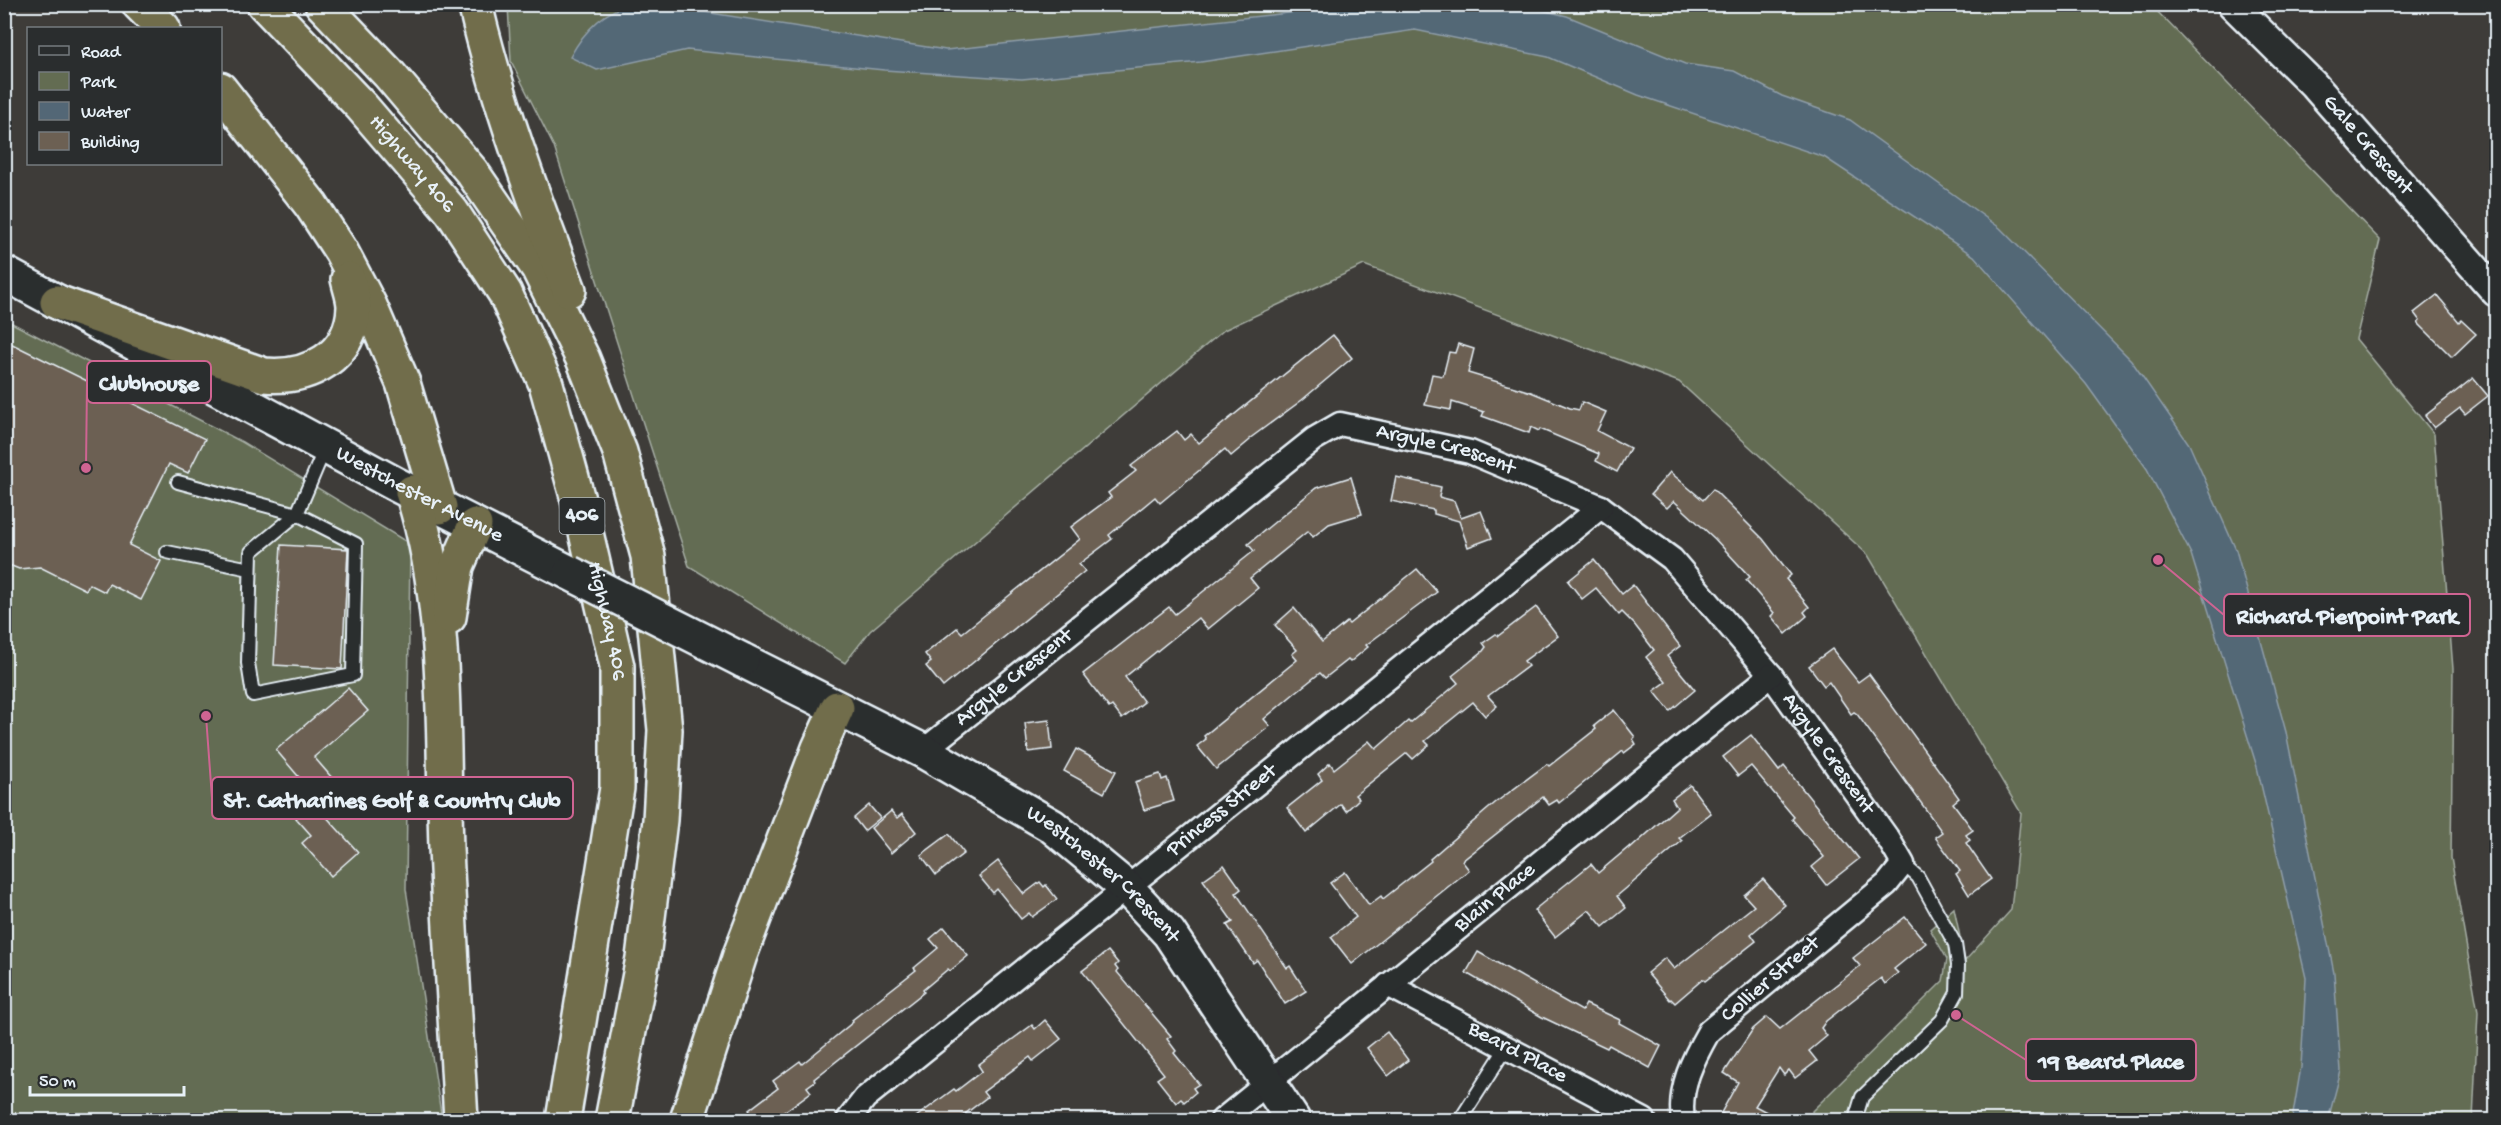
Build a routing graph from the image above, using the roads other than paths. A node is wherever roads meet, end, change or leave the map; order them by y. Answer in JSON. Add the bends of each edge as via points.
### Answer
{"nodes":[{"id":1,"x":139,"y":4,"type":"edge"},
{"id":2,"x":264,"y":4,"type":"edge"},
{"id":3,"x":322,"y":4,"type":"edge"},
{"id":4,"x":475,"y":4,"type":"edge"},
{"id":5,"x":2232,"y":4,"type":"edge"},
{"id":6,"x":162,"y":27,"type":"edge"},
{"id":7,"x":222,"y":92,"type":"edge"},
{"id":8,"x":341,"y":251,"type":"junction"},
{"id":9,"x":4,"y":273,"type":"edge"},
{"id":10,"x":2496,"y":292,"type":"edge"},
{"id":11,"x":57,"y":302,"type":"junction"},
{"id":12,"x":326,"y":446,"type":"junction"},
{"id":13,"x":620,"y":452,"type":"junction"},
{"id":14,"x":178,"y":482,"type":"dead end"},
{"id":15,"x":426,"y":499,"type":"junction"},
{"id":16,"x":1602,"y":507,"type":"junction"},
{"id":17,"x":297,"y":514,"type":"junction"},
{"id":18,"x":475,"y":525,"type":"junction"},
{"id":19,"x":167,"y":552,"type":"dead end"},
{"id":20,"x":250,"y":569,"type":"junction"},
{"id":21,"x":442,"y":658,"type":"junction"},
{"id":22,"x":1771,"y":675,"type":"junction"},
{"id":23,"x":837,"y":708,"type":"junction"},
{"id":24,"x":923,"y":751,"type":"junction"},
{"id":25,"x":1903,"y":864,"type":"junction"},
{"id":26,"x":1126,"y":888,"type":"junction"},
{"id":27,"x":1388,"y":986,"type":"junction"},
{"id":28,"x":1506,"y":1048,"type":"junction"},
{"id":29,"x":1268,"y":1083,"type":"junction"},
{"id":30,"x":461,"y":1120,"type":"edge"},
{"id":31,"x":563,"y":1120,"type":"edge"},
{"id":32,"x":612,"y":1120,"type":"edge"},
{"id":33,"x":687,"y":1120,"type":"edge"},
{"id":34,"x":848,"y":1120,"type":"edge"},
{"id":35,"x":1222,"y":1120,"type":"edge"},
{"id":36,"x":1293,"y":1120,"type":"edge"},
{"id":37,"x":1460,"y":1120,"type":"edge"},
{"id":38,"x":1644,"y":1120,"type":"edge"},
{"id":39,"x":1683,"y":1120,"type":"edge"},
{"id":40,"x":1855,"y":1120,"type":"edge"}],
"edges":[{"from":1,"to":6,"type":"highway"},
{"from":2,"to":31,"type":"highway","name":"Highway 406","number":"406","via":[[362,107],[452,212],[505,293],[546,384],[577,496],[617,666],[617,788]]},
{"from":3,"to":13,"type":"highway","name":"Highway 406","number":"406","via":[[388,73],[472,172],[538,268],[583,359]]},
{"from":4,"to":13,"type":"highway","via":[[490,64],[584,329]]},
{"from":5,"to":10,"type":"street","name":"Gale Crescent","via":[[2313,84]]},
{"from":7,"to":8,"type":"highway","via":[[312,205]]},
{"from":8,"to":11,"type":"highway","via":[[354,305],[343,344],[328,360],[308,371],[283,377],[264,375]]},
{"from":8,"to":15,"type":"highway","via":[[370,306],[403,384]]},
{"from":9,"to":11,"type":"main road","name":"Westchester Avenue"},
{"from":11,"to":12,"type":"main road","name":"Westchester Avenue"},
{"from":12,"to":15,"type":"main road","name":"Westchester Avenue"},
{"from":12,"to":17,"type":"lane"},
{"from":13,"to":32,"type":"highway","name":"Highway 406","number":"406","via":[[648,556],[665,730],[660,820],[643,958]]},
{"from":14,"to":17,"type":"lane"},
{"from":15,"to":18,"type":"main road","name":"Westchester Avenue"},
{"from":15,"to":21,"type":"highway"},
{"from":16,"to":22,"type":"street","name":"Argyle Crescent","via":[[1672,559]]},
{"from":16,"to":24,"type":"street","name":"Argyle Crescent","via":[[1470,452],[1340,424],[1314,439]]},
{"from":16,"to":26,"type":"street","name":"Princess Street"},
{"from":17,"to":20,"type":"lane","via":[[251,552]]},
{"from":17,"to":20,"type":"lane","via":[[356,544],[353,675],[254,695],[248,663]]},
{"from":18,"to":21,"type":"highway","via":[[457,566]]},
{"from":18,"to":23,"type":"main road","name":"Westchester Avenue","bridge":true},
{"from":19,"to":20,"type":"lane"},
{"from":21,"to":30,"type":"highway"},
{"from":22,"to":25,"type":"street","name":"Argyle Crescent"},
{"from":22,"to":27,"type":"street","name":"Blain Place"},
{"from":23,"to":24,"type":"main road","name":"Westchester Crescent"},
{"from":23,"to":33,"type":"highway","via":[[740,955]]},
{"from":24,"to":26,"type":"main road","name":"Westchester Crescent","via":[[1052,826]]},
{"from":25,"to":39,"type":"street","name":"Collier Street","via":[[1887,884],[1709,1031],[1691,1062],[1681,1105]]},
{"from":25,"to":40,"type":"lane","via":[[1918,877],[1955,944],[1956,993],[1942,1020],[1862,1097]]},
{"from":26,"to":29,"type":"main road","name":"Westchester Crescent","via":[[1169,933]]},
{"from":26,"to":34,"type":"street","name":"Princess Street","via":[[865,1098]]},
{"from":27,"to":28,"type":"street","name":"Beard Place"},
{"from":27,"to":29,"type":"street","name":"Blain Place"},
{"from":28,"to":37,"type":"lane"},
{"from":28,"to":38,"type":"street","name":"Beard Place"},
{"from":29,"to":35,"type":"street","name":"Blain Place"},
{"from":29,"to":36,"type":"main road","name":"Westchester Crescent"}]}
